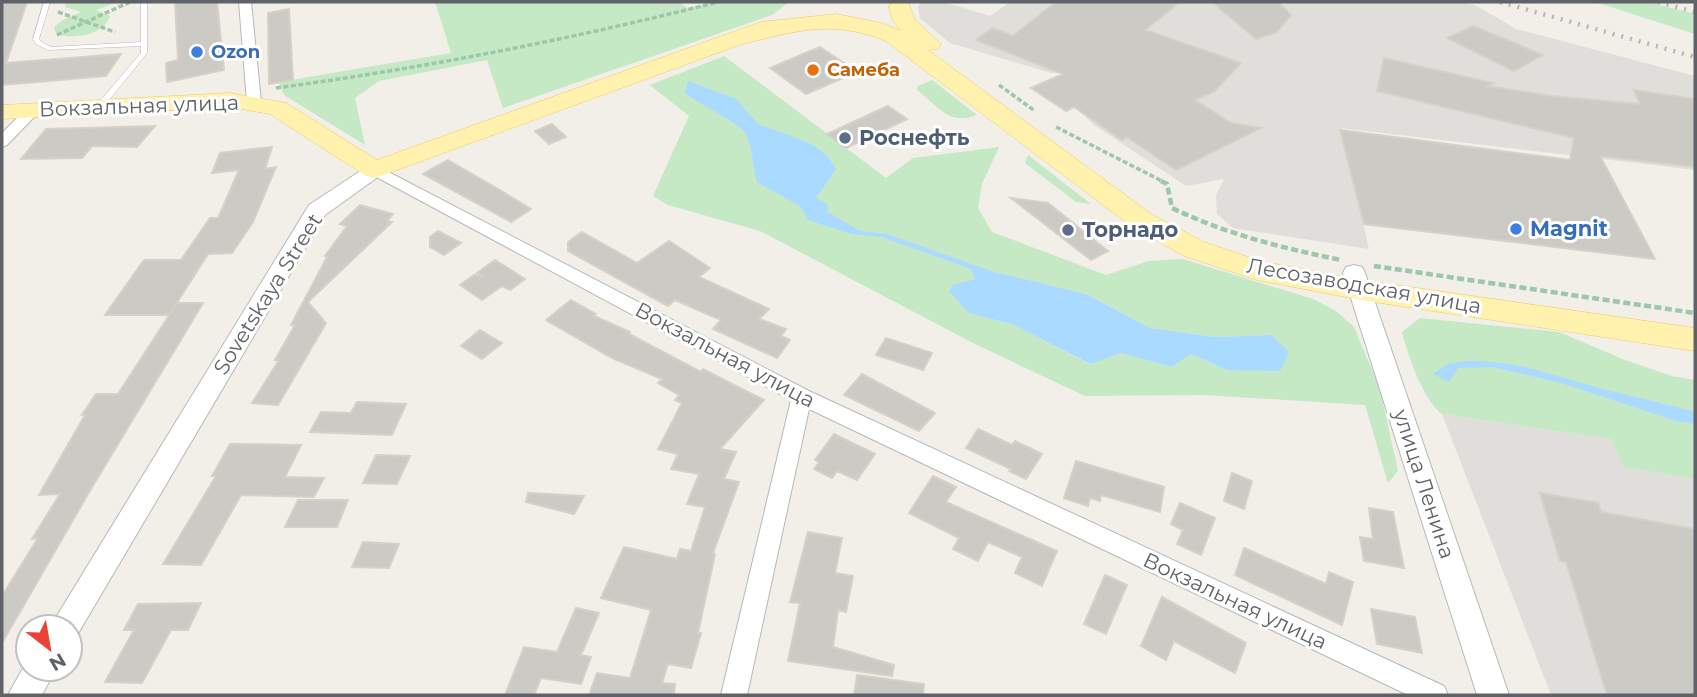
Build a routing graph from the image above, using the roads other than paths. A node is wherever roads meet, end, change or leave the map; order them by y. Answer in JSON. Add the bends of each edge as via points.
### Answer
{"nodes":[{"id":1,"x":47,"y":2,"type":"edge"},
{"id":2,"x":144,"y":2,"type":"edge"},
{"id":3,"x":246,"y":2,"type":"edge"},
{"id":4,"x":808,"y":2,"type":"edge"},
{"id":5,"x":814,"y":2,"type":"edge"},
{"id":6,"x":902,"y":3,"type":"edge"},
{"id":7,"x":852,"y":20,"type":"junction"},
{"id":8,"x":743,"y":37,"type":"junction"},
{"id":9,"x":144,"y":43,"type":"junction"},
{"id":10,"x":254,"y":97,"type":"junction"},
{"id":11,"x":99,"y":107,"type":"junction"},
{"id":12,"x":33,"y":110,"type":"junction"},
{"id":13,"x":2,"y":112,"type":"edge"},
{"id":14,"x":2,"y":142,"type":"edge"},
{"id":15,"x":375,"y":170,"type":"junction"},
{"id":16,"x":1357,"y":272,"type":"junction"},
{"id":17,"x":1695,"y":324,"type":"edge"},
{"id":18,"x":1695,"y":340,"type":"edge"},
{"id":19,"x":802,"y":397,"type":"junction"},
{"id":20,"x":73,"y":613,"type":"edge"},
{"id":21,"x":734,"y":695,"type":"edge"},
{"id":22,"x":1436,"y":695,"type":"edge"},
{"id":23,"x":1493,"y":695,"type":"edge"}],
"edges":[{"from":1,"to":9,"type":"lane","via":[[36,38],[54,51]]},
{"from":2,"to":9,"type":"lane"},
{"from":3,"to":10,"type":"street"},
{"from":4,"to":8,"type":"main road","name":"Sovetskaya Street"},
{"from":5,"to":7,"type":"main road","name":"Лесозаводская улица","via":[[826,14]]},
{"from":6,"to":7,"type":"main road","name":"Sovetskaya Street","via":[[881,18]]},
{"from":6,"to":16,"type":"main road","name":"Лесозаводская улица","via":[[900,16],[912,30],[1162,212],[1208,237],[1251,251]]},
{"from":7,"to":8,"type":"main road","name":"Sovetskaya Street","via":[[812,21]]},
{"from":7,"to":16,"type":"main road","name":"Лесозаводская улица","via":[[894,36],[1141,220],[1194,249],[1257,270]]},
{"from":8,"to":15,"type":"main road","name":"Sovetskaya Street"},
{"from":9,"to":11,"type":"lane","via":[[144,53]]},
{"from":10,"to":11,"type":"main road","name":"Вокзальная улица"},
{"from":10,"to":15,"type":"main road","name":"Вокзальная улица"},
{"from":11,"to":12,"type":"main road","name":"Вокзальная улица"},
{"from":12,"to":13,"type":"main road","name":"Вокзальная улица"},
{"from":12,"to":14,"type":"street"},
{"from":15,"to":19,"type":"street","name":"Вокзальная улица"},
{"from":15,"to":20,"type":"street","name":"Sovetskaya Street","via":[[317,210]]},
{"from":16,"to":17,"type":"main road","name":"Лесозаводская улица"},
{"from":16,"to":18,"type":"main road","name":"Лесозаводская улица"},
{"from":16,"to":23,"type":"street","name":"улица Ленина"},
{"from":19,"to":21,"type":"street"},
{"from":19,"to":22,"type":"street","name":"Вокзальная улица"}]}
